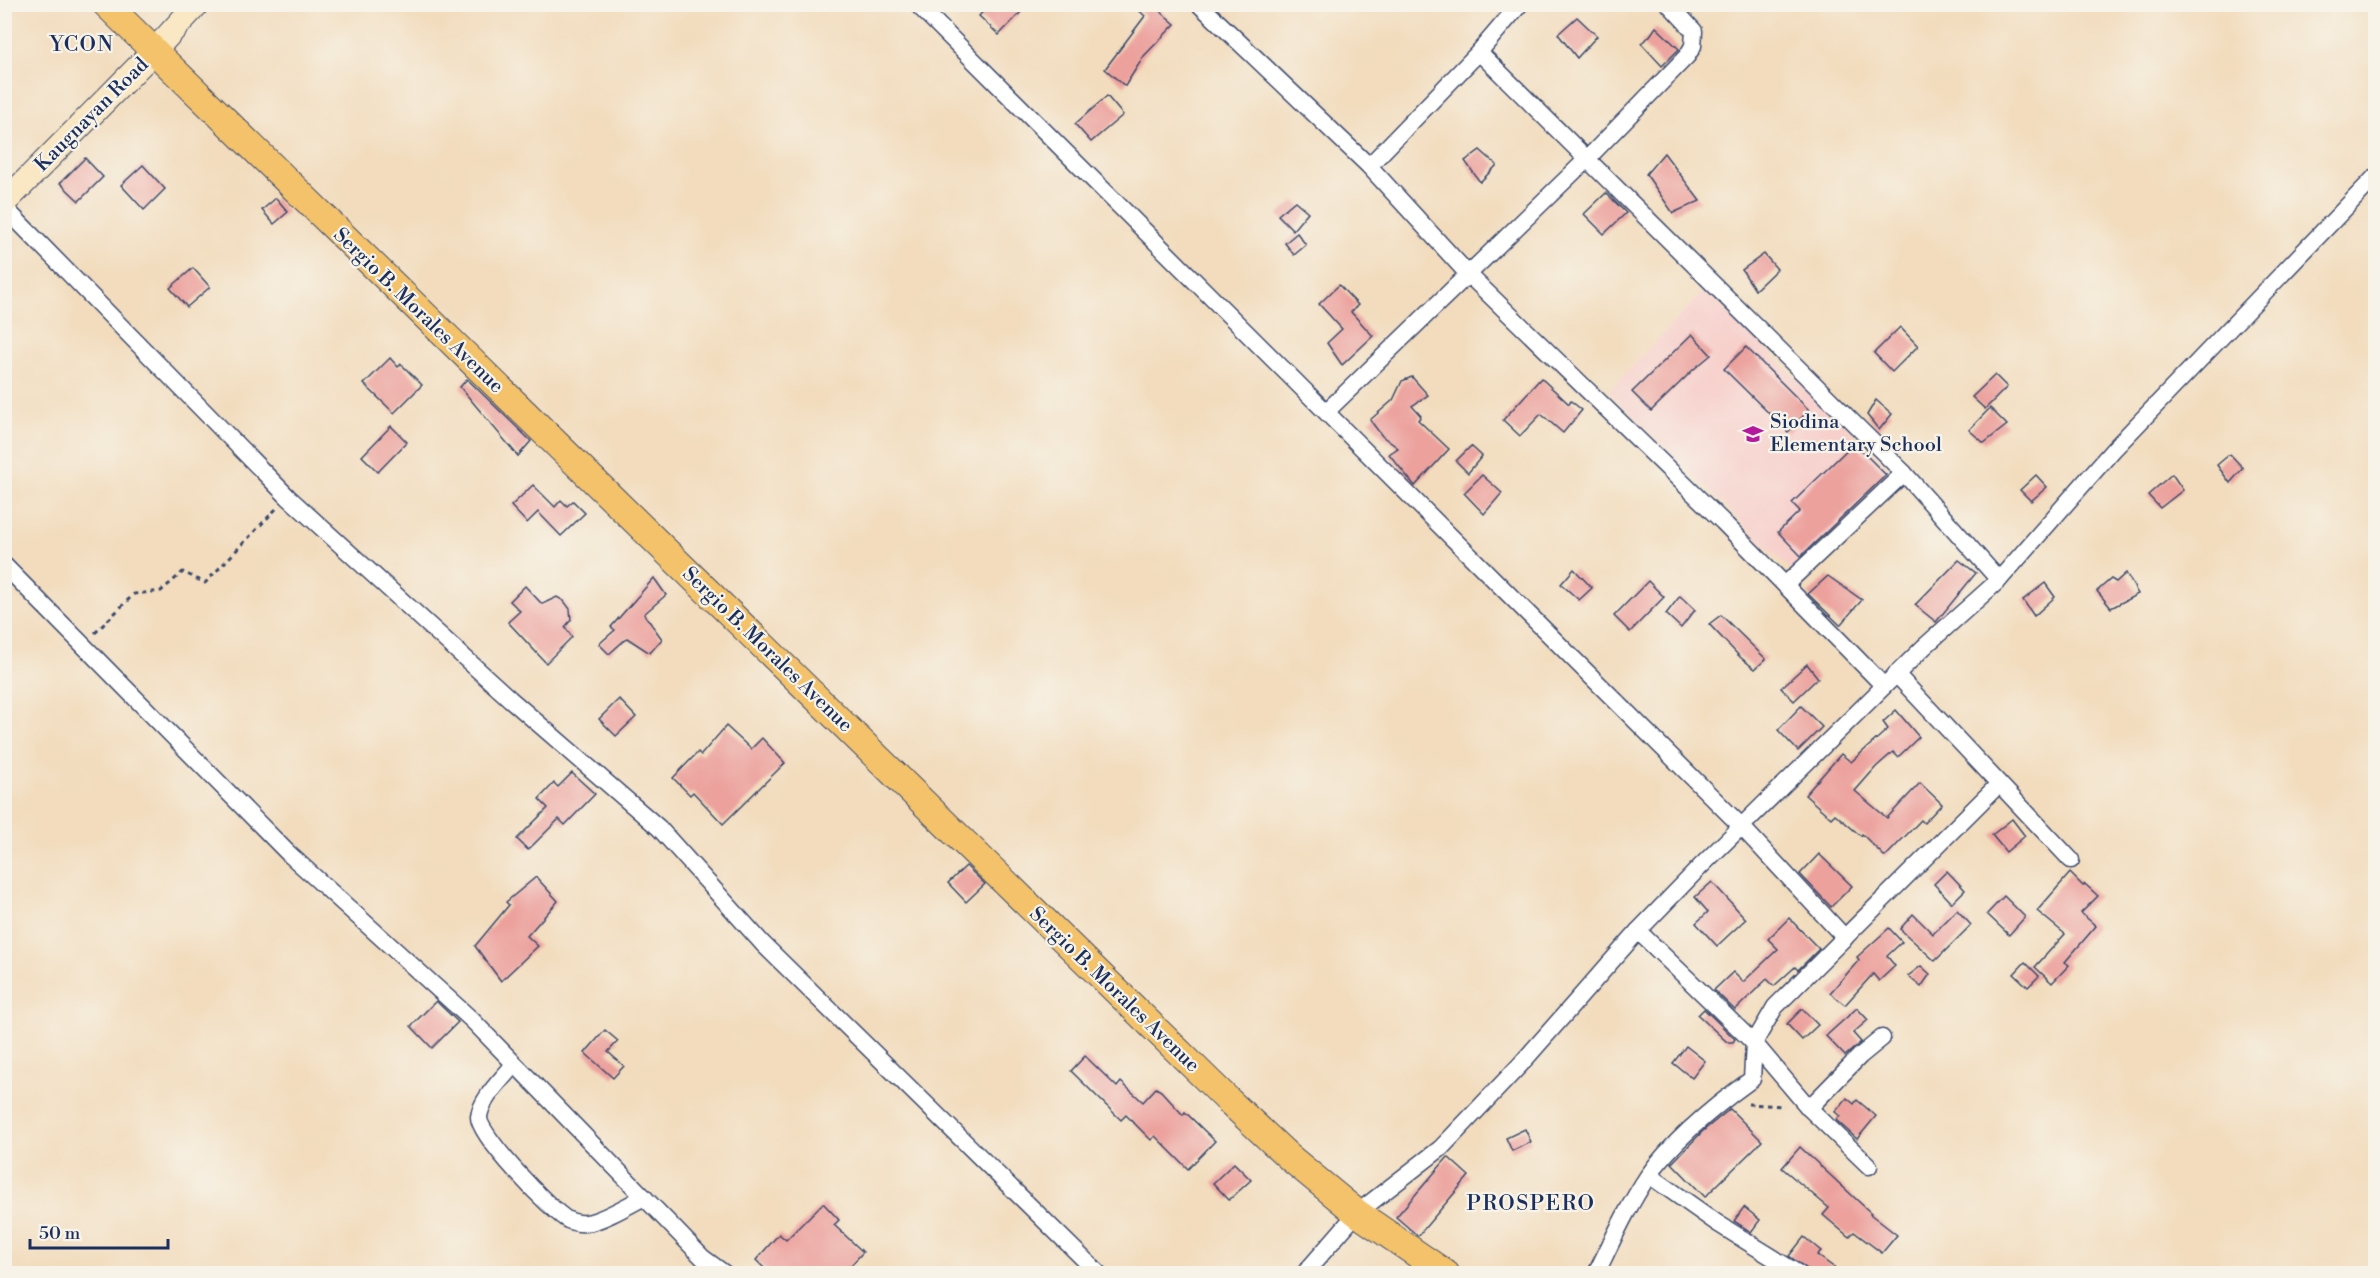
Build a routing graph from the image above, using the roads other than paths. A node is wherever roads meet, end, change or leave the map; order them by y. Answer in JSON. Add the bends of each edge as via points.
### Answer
{"nodes":[{"id":1,"x":106,"y":4,"type":"edge"},
{"id":2,"x":197,"y":4,"type":"edge"},
{"id":3,"x":917,"y":4,"type":"edge"},
{"id":4,"x":1198,"y":4,"type":"edge"},
{"id":5,"x":1520,"y":4,"type":"edge"},
{"id":6,"x":1669,"y":4,"type":"edge"},
{"id":7,"x":153,"y":52,"type":"junction"},
{"id":8,"x":1479,"y":52,"type":"junction"},
{"id":9,"x":1586,"y":160,"type":"junction"},
{"id":10,"x":1369,"y":166,"type":"junction"},
{"id":11,"x":2376,"y":176,"type":"edge"},
{"id":12,"x":4,"y":205,"type":"edge"},
{"id":13,"x":1468,"y":274,"type":"junction"},
{"id":14,"x":1327,"y":411,"type":"junction"},
{"id":15,"x":1904,"y":473,"type":"junction"},
{"id":16,"x":4,"y":565,"type":"edge"},
{"id":17,"x":1999,"y":580,"type":"junction"},
{"id":18,"x":1785,"y":585,"type":"junction"},
{"id":19,"x":1890,"y":680,"type":"junction"},
{"id":20,"x":1999,"y":784,"type":"junction"},
{"id":21,"x":1741,"y":826,"type":"junction"},
{"id":22,"x":2071,"y":860,"type":"dead end"},
{"id":23,"x":1638,"y":931,"type":"junction"},
{"id":24,"x":1845,"y":938,"type":"junction"},
{"id":25,"x":1882,"y":1038,"type":"dead end"},
{"id":26,"x":1754,"y":1042,"type":"junction"},
{"id":27,"x":514,"y":1064,"type":"junction"},
{"id":28,"x":1809,"y":1108,"type":"junction"},
{"id":29,"x":1869,"y":1166,"type":"dead end"},
{"id":30,"x":1649,"y":1175,"type":"junction"},
{"id":31,"x":644,"y":1197,"type":"junction"},
{"id":32,"x":1357,"y":1213,"type":"junction"},
{"id":33,"x":725,"y":1274,"type":"edge"},
{"id":34,"x":1099,"y":1274,"type":"edge"},
{"id":35,"x":1304,"y":1274,"type":"edge"},
{"id":36,"x":1446,"y":1274,"type":"edge"},
{"id":37,"x":1596,"y":1274,"type":"edge"},
{"id":38,"x":1799,"y":1274,"type":"edge"}],
"edges":[{"from":1,"to":7,"type":"main road","name":"Sergio B. Morales Avenue"},
{"from":2,"to":7,"type":"street","name":"Kaugnayan Road"},
{"from":3,"to":14,"type":"street"},
{"from":4,"to":10,"type":"street"},
{"from":5,"to":8,"type":"street"},
{"from":6,"to":9,"type":"street","via":[[1694,31],[1693,46]]},
{"from":7,"to":12,"type":"street","name":"Kaugnayan Road"},
{"from":7,"to":32,"type":"main road","name":"Sergio B. Morales Avenue","via":[[1147,1023],[1289,1157]]},
{"from":8,"to":9,"type":"street"},
{"from":8,"to":10,"type":"street"},
{"from":9,"to":13,"type":"street"},
{"from":9,"to":15,"type":"street"},
{"from":10,"to":13,"type":"street"},
{"from":11,"to":17,"type":"street","via":[[2113,450]]},
{"from":12,"to":34,"type":"street","via":[[288,497],[659,828],[763,945]]},
{"from":13,"to":14,"type":"street"},
{"from":13,"to":18,"type":"street"},
{"from":14,"to":21,"type":"street"},
{"from":15,"to":17,"type":"street"},
{"from":15,"to":18,"type":"street"},
{"from":16,"to":27,"type":"street","via":[[288,853],[472,1020]]},
{"from":17,"to":19,"type":"street"},
{"from":18,"to":19,"type":"street"},
{"from":19,"to":20,"type":"street"},
{"from":19,"to":21,"type":"street"},
{"from":20,"to":22,"type":"street"},
{"from":20,"to":24,"type":"street"},
{"from":21,"to":23,"type":"street"},
{"from":21,"to":24,"type":"street"},
{"from":23,"to":26,"type":"street"},
{"from":23,"to":32,"type":"street","via":[[1441,1148]]},
{"from":24,"to":26,"type":"street","via":[[1775,1007]]},
{"from":25,"to":28,"type":"street"},
{"from":26,"to":28,"type":"street"},
{"from":26,"to":30,"type":"street","via":[[1752,1079],[1680,1140]]},
{"from":27,"to":31,"type":"street"},
{"from":27,"to":31,"type":"street","via":[[489,1096],[479,1116],[480,1125],[512,1166],[555,1210],[576,1223],[593,1221]]},
{"from":28,"to":29,"type":"street"},
{"from":30,"to":37,"type":"street"},
{"from":30,"to":38,"type":"street"},
{"from":31,"to":33,"type":"street"},
{"from":32,"to":35,"type":"street"},
{"from":32,"to":36,"type":"main road","name":"Sergio B. Morales Avenue"}]}
